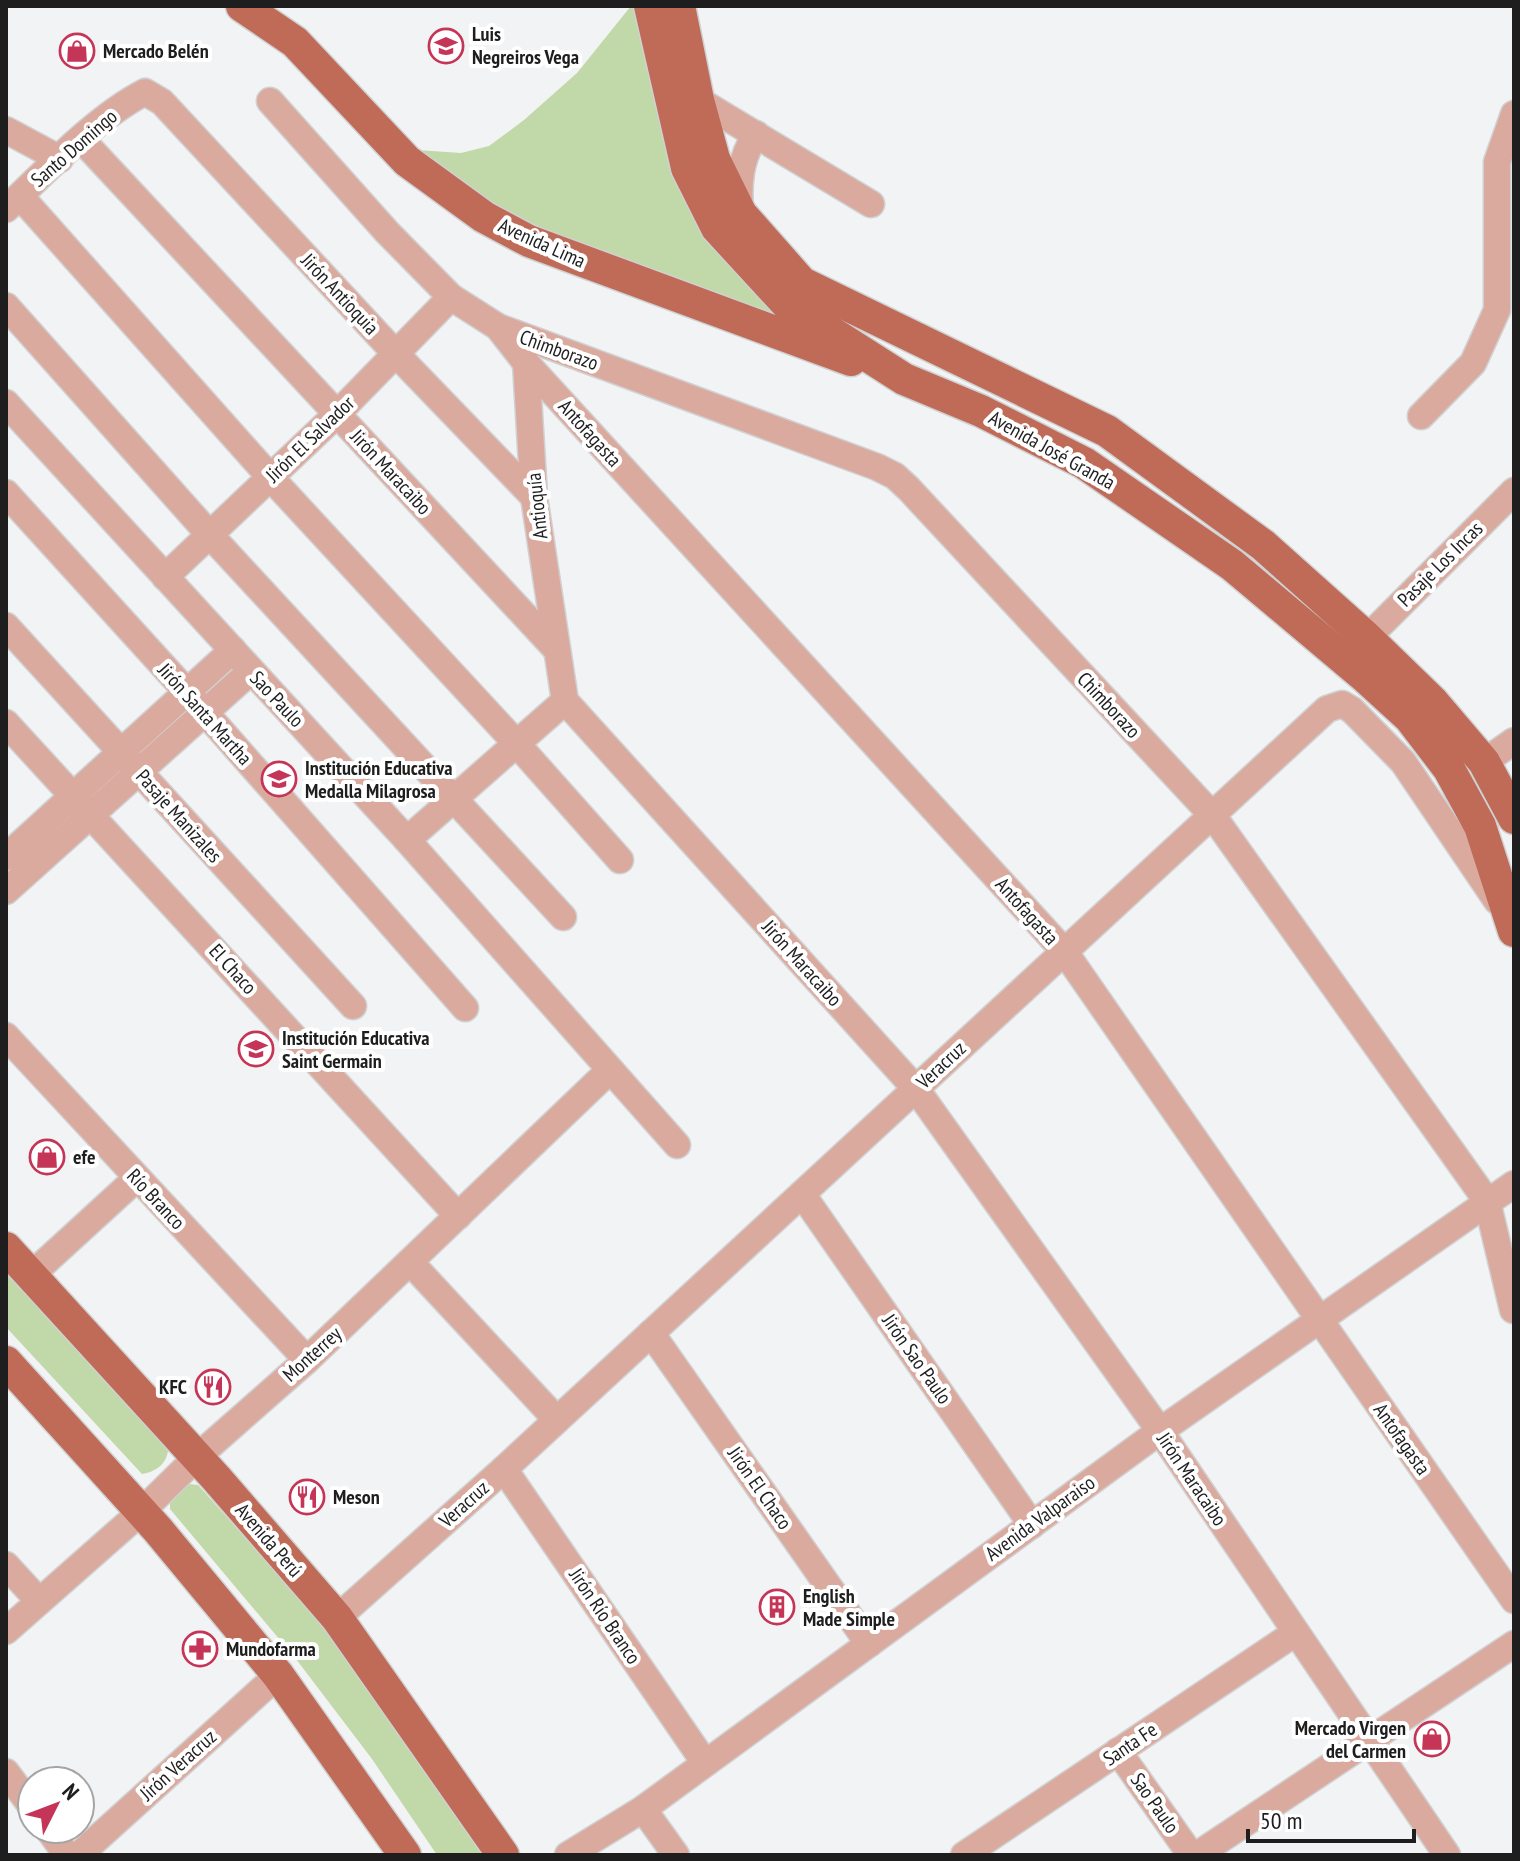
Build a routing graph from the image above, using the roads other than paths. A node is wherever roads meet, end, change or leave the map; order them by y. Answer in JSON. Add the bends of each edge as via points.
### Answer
{"nodes":[{"id":1,"x":242,"y":6,"type":"edge"},
{"id":2,"x":650,"y":6,"type":"edge"},
{"id":3,"x":679,"y":6,"type":"edge"},
{"id":4,"x":145,"y":92,"type":"joint"},
{"id":5,"x":698,"y":100,"type":"junction"},
{"id":6,"x":270,"y":101,"type":"dead end"},
{"id":7,"x":1514,"y":114,"type":"edge"},
{"id":8,"x":6,"y":130,"type":"edge"},
{"id":9,"x":756,"y":134,"type":"junction"},
{"id":10,"x":81,"y":139,"type":"junction"},
{"id":11,"x":60,"y":159,"type":"junction"},
{"id":12,"x":13,"y":203,"type":"edge"},
{"id":13,"x":871,"y":204,"type":"dead end"},
{"id":14,"x":741,"y":214,"type":"junction"},
{"id":15,"x":451,"y":297,"type":"junction"},
{"id":16,"x":6,"y":306,"type":"edge"},
{"id":17,"x":498,"y":327,"type":"junction"},
{"id":18,"x":397,"y":355,"type":"junction"},
{"id":19,"x":526,"y":363,"type":"junction"},
{"id":20,"x":904,"y":379,"type":"junction"},
{"id":21,"x":6,"y":403,"type":"edge"},
{"id":22,"x":337,"y":414,"type":"junction"},
{"id":23,"x":1421,"y":416,"type":"dead end"},
{"id":24,"x":270,"y":477,"type":"junction"},
{"id":25,"x":1514,"y":491,"type":"edge"},
{"id":26,"x":6,"y":493,"type":"edge"},
{"id":27,"x":534,"y":497,"type":"junction"},
{"id":28,"x":210,"y":535,"type":"junction"},
{"id":29,"x":165,"y":577,"type":"junction"},
{"id":30,"x":6,"y":626,"type":"edge"},
{"id":31,"x":1367,"y":638,"type":"junction"},
{"id":32,"x":556,"y":649,"type":"junction"},
{"id":33,"x":233,"y":650,"type":"junction"},
{"id":34,"x":251,"y":671,"type":"junction"},
{"id":35,"x":187,"y":692,"type":"junction"},
{"id":36,"x":565,"y":701,"type":"junction"},
{"id":37,"x":205,"y":712,"type":"junction"},
{"id":38,"x":6,"y":723,"type":"edge"},
{"id":39,"x":1514,"y":741,"type":"edge"},
{"id":40,"x":516,"y":743,"type":"junction"},
{"id":41,"x":121,"y":752,"type":"junction"},
{"id":42,"x":1484,"y":762,"type":"junction"},
{"id":43,"x":139,"y":772,"type":"junction"},
{"id":44,"x":453,"y":799,"type":"junction"},
{"id":45,"x":82,"y":805,"type":"junction"},
{"id":46,"x":1213,"y":816,"type":"junction"},
{"id":47,"x":1514,"y":818,"type":"edge"},
{"id":48,"x":407,"y":840,"type":"junction"},
{"id":49,"x":6,"y":857,"type":"edge"},
{"id":50,"x":620,"y":860,"type":"dead end"},
{"id":51,"x":6,"y":891,"type":"edge"},
{"id":52,"x":563,"y":917,"type":"dead end"},
{"id":53,"x":1512,"y":926,"type":"edge"},
{"id":54,"x":1064,"y":951,"type":"junction"},
{"id":55,"x":353,"y":1006,"type":"dead end"},
{"id":56,"x":465,"y":1008,"type":"dead end"},
{"id":57,"x":6,"y":1036,"type":"edge"},
{"id":58,"x":610,"y":1070,"type":"junction"},
{"id":59,"x":916,"y":1089,"type":"junction"},
{"id":60,"x":677,"y":1145,"type":"dead end"},
{"id":61,"x":137,"y":1178,"type":"junction"},
{"id":62,"x":1514,"y":1184,"type":"edge"},
{"id":63,"x":802,"y":1194,"type":"junction"},
{"id":64,"x":1487,"y":1201,"type":"junction"},
{"id":65,"x":458,"y":1216,"type":"junction"},
{"id":66,"x":6,"y":1248,"type":"edge"},
{"id":67,"x":410,"y":1262,"type":"junction"},
{"id":68,"x":31,"y":1275,"type":"junction"},
{"id":69,"x":1513,"y":1310,"type":"edge"},
{"id":70,"x":1320,"y":1320,"type":"junction"},
{"id":71,"x":651,"y":1333,"type":"junction"},
{"id":72,"x":307,"y":1360,"type":"junction"},
{"id":73,"x":6,"y":1362,"type":"edge"},
{"id":74,"x":557,"y":1420,"type":"junction"},
{"id":75,"x":1160,"y":1431,"type":"junction"},
{"id":76,"x":197,"y":1457,"type":"junction"},
{"id":77,"x":504,"y":1469,"type":"junction"},
{"id":78,"x":142,"y":1511,"type":"junction"},
{"id":79,"x":1032,"y":1525,"type":"junction"},
{"id":80,"x":6,"y":1565,"type":"edge"},
{"id":81,"x":1514,"y":1600,"type":"edge"},
{"id":82,"x":39,"y":1601,"type":"junction"},
{"id":83,"x":337,"y":1618,"type":"junction"},
{"id":84,"x":6,"y":1631,"type":"edge"},
{"id":85,"x":1295,"y":1633,"type":"junction"},
{"id":86,"x":869,"y":1644,"type":"junction"},
{"id":87,"x":1514,"y":1644,"type":"edge"},
{"id":88,"x":278,"y":1675,"type":"junction"},
{"id":89,"x":1370,"y":1742,"type":"junction"},
{"id":90,"x":1118,"y":1751,"type":"junction"},
{"id":91,"x":705,"y":1763,"type":"junction"},
{"id":92,"x":643,"y":1809,"type":"junction"},
{"id":93,"x":79,"y":1855,"type":"edge"},
{"id":94,"x":405,"y":1855,"type":"edge"},
{"id":95,"x":503,"y":1855,"type":"edge"},
{"id":96,"x":568,"y":1855,"type":"edge"},
{"id":97,"x":676,"y":1855,"type":"edge"},
{"id":98,"x":964,"y":1855,"type":"edge"},
{"id":99,"x":1191,"y":1855,"type":"edge"},
{"id":100,"x":1197,"y":1855,"type":"edge"},
{"id":101,"x":1447,"y":1855,"type":"edge"}],
"edges":[{"from":1,"to":20,"type":"main road","name":"Avenida Lima","via":[[295,42],[407,161],[484,217],[529,241]]},
{"from":2,"to":20,"type":"main road","name":"Avenida José Granda","via":[[687,168],[717,228],[787,304]]},
{"from":3,"to":5,"type":"main road","name":"Avenida José Granda"},
{"from":4,"to":10,"type":"street","name":"Santo Domingo"},
{"from":4,"to":18,"type":"street","name":"Jirón Antioquia","via":[[162,102]]},
{"from":5,"to":9,"type":"street"},
{"from":5,"to":14,"type":"main road","name":"Avenida José Granda","via":[[714,159]]},
{"from":6,"to":15,"type":"street","name":"Antofagasta"},
{"from":7,"to":23,"type":"street","via":[[1497,162],[1497,310],[1473,363]]},
{"from":8,"to":11,"type":"street"},
{"from":9,"to":13,"type":"street"},
{"from":9,"to":14,"type":"street","via":[[742,166]]},
{"from":10,"to":11,"type":"street","name":"Santo Domingo"},
{"from":10,"to":22,"type":"street","name":"Jirón Maracaibo"},
{"from":11,"to":12,"type":"street","name":"Santo Domingo"},
{"from":12,"to":24,"type":"street"},
{"from":14,"to":31,"type":"main road","name":"Avenida José Granda","via":[[802,283],[1107,431],[1263,545]]},
{"from":15,"to":17,"type":"street","name":"Antofagasta"},
{"from":15,"to":18,"type":"street","name":"Jirón El Salvador"},
{"from":16,"to":28,"type":"street"},
{"from":17,"to":19,"type":"street","name":"Antofagasta"},
{"from":17,"to":46,"type":"street","name":"Chimborazo","via":[[895,476]]},
{"from":18,"to":22,"type":"street","name":"Jirón El Salvador"},
{"from":18,"to":27,"type":"street","name":"Jirón Antioquia"},
{"from":19,"to":27,"type":"street","name":"Antioquía"},
{"from":19,"to":54,"type":"street","name":"Antofagasta"},
{"from":20,"to":53,"type":"main road","name":"Avenida José Granda","via":[[1084,463],[1232,565],[1364,676],[1410,718],[1449,769],[1480,826]]},
{"from":21,"to":29,"type":"street","name":"Sao Paulo"},
{"from":22,"to":24,"type":"street","name":"Jirón El Salvador"},
{"from":22,"to":32,"type":"street","name":"Jirón Maracaibo"},
{"from":24,"to":28,"type":"street","name":"Jirón El Salvador"},
{"from":24,"to":40,"type":"street"},
{"from":25,"to":31,"type":"street","name":"Pasaje Los Incas"},
{"from":26,"to":35,"type":"street","name":"Jirón Santa Martha"},
{"from":27,"to":32,"type":"street","name":"Antioquía"},
{"from":28,"to":29,"type":"street","name":"Jirón El Salvador"},
{"from":28,"to":44,"type":"street"},
{"from":29,"to":33,"type":"street","name":"Sao Paulo"},
{"from":30,"to":41,"type":"street","name":"Pasaje Manizales"},
{"from":31,"to":42,"type":"main road","name":"Avenida José Granda","via":[[1433,702]]},
{"from":32,"to":36,"type":"street"},
{"from":33,"to":34,"type":"street","name":"Sao Paulo"},
{"from":33,"to":35,"type":"street"},
{"from":34,"to":37,"type":"street"},
{"from":34,"to":48,"type":"street","name":"Sao Paulo"},
{"from":35,"to":37,"type":"street","name":"Jirón Santa Martha"},
{"from":35,"to":41,"type":"street"},
{"from":36,"to":40,"type":"street"},
{"from":36,"to":59,"type":"street","name":"Jirón Maracaibo"},
{"from":37,"to":43,"type":"street"},
{"from":37,"to":56,"type":"street","name":"Jirón Santa Martha"},
{"from":38,"to":45,"type":"street","name":"El Chaco"},
{"from":39,"to":42,"type":"street"},
{"from":40,"to":44,"type":"street"},
{"from":40,"to":50,"type":"street"},
{"from":41,"to":43,"type":"street","name":"Pasaje Manizales"},
{"from":41,"to":45,"type":"street"},
{"from":42,"to":47,"type":"main road","name":"Avenida José Granda"},
{"from":43,"to":45,"type":"street"},
{"from":43,"to":55,"type":"street","name":"Pasaje Manizales"},
{"from":44,"to":48,"type":"street"},
{"from":44,"to":52,"type":"street"},
{"from":45,"to":49,"type":"street"},
{"from":45,"to":51,"type":"street"},
{"from":45,"to":65,"type":"street","name":"El Chaco"},
{"from":46,"to":53,"type":"street","name":"Veracruz","via":[[1327,709],[1342,704],[1403,762]]},
{"from":46,"to":54,"type":"street","name":"Veracruz"},
{"from":46,"to":64,"type":"street","name":"Chimborazo"},
{"from":48,"to":58,"type":"street","name":"Sao Paulo"},
{"from":54,"to":59,"type":"street","name":"Veracruz"},
{"from":54,"to":70,"type":"street","name":"Antofagasta"},
{"from":57,"to":61,"type":"street","name":"Río Branco"},
{"from":58,"to":60,"type":"street","name":"Sao Paulo"},
{"from":58,"to":65,"type":"street","name":"Monterrey"},
{"from":59,"to":63,"type":"street","name":"Veracruz"},
{"from":59,"to":75,"type":"street","name":"Jirón Maracaibo"},
{"from":61,"to":68,"type":"street"},
{"from":61,"to":72,"type":"street","name":"Río Branco"},
{"from":62,"to":64,"type":"street","name":"Avenida Valparaiso"},
{"from":63,"to":71,"type":"street","name":"Veracruz"},
{"from":63,"to":79,"type":"street","name":"Jirón Sao Paulo"},
{"from":64,"to":69,"type":"street","name":"Chimborazo"},
{"from":64,"to":70,"type":"street","name":"Avenida Valparaiso"},
{"from":65,"to":67,"type":"street","name":"Monterrey"},
{"from":66,"to":68,"type":"main road","name":"Avenida Perú"},
{"from":67,"to":72,"type":"street","name":"Monterrey"},
{"from":67,"to":74,"type":"street"},
{"from":68,"to":76,"type":"main road","name":"Avenida Perú"},
{"from":70,"to":75,"type":"street","name":"Avenida Valparaiso"},
{"from":70,"to":81,"type":"street","name":"Antofagasta"},
{"from":71,"to":74,"type":"street","name":"Veracruz"},
{"from":71,"to":86,"type":"street","name":"Jirón El Chaco"},
{"from":72,"to":76,"type":"street","name":"Monterrey"},
{"from":73,"to":78,"type":"main road"},
{"from":74,"to":77,"type":"street","name":"Veracruz"},
{"from":75,"to":79,"type":"street","name":"Avenida Valparaiso"},
{"from":75,"to":85,"type":"street","name":"Jirón Maracaibo"},
{"from":76,"to":78,"type":"street","name":"Monterrey"},
{"from":76,"to":83,"type":"main road","name":"Avenida Perú"},
{"from":77,"to":83,"type":"street","name":"Veracruz"},
{"from":77,"to":91,"type":"street","name":"Jirón Río Branco"},
{"from":78,"to":82,"type":"street","name":"Monterrey"},
{"from":78,"to":88,"type":"main road"},
{"from":79,"to":86,"type":"street","name":"Avenida Valparaiso"},
{"from":80,"to":82,"type":"street"},
{"from":82,"to":84,"type":"street","name":"Monterrey"},
{"from":83,"to":95,"type":"main road","name":"Avenida Perú"},
{"from":85,"to":89,"type":"street","name":"Jirón Maracaibo"},
{"from":85,"to":90,"type":"street","name":"Santa Fe"},
{"from":86,"to":91,"type":"street","name":"Avenida Valparaiso"},
{"from":87,"to":89,"type":"street"},
{"from":88,"to":93,"type":"street","name":"Jirón Veracruz"},
{"from":88,"to":94,"type":"main road"},
{"from":89,"to":100,"type":"street"},
{"from":89,"to":101,"type":"street","name":"Jirón Maracaibo"},
{"from":90,"to":98,"type":"street","name":"Santa Fe"},
{"from":90,"to":99,"type":"street","name":"Sao Paulo"},
{"from":91,"to":92,"type":"street","name":"Avenida Valparaiso"},
{"from":92,"to":96,"type":"street","name":"Avenida Valparaiso"},
{"from":92,"to":97,"type":"street"}]}
